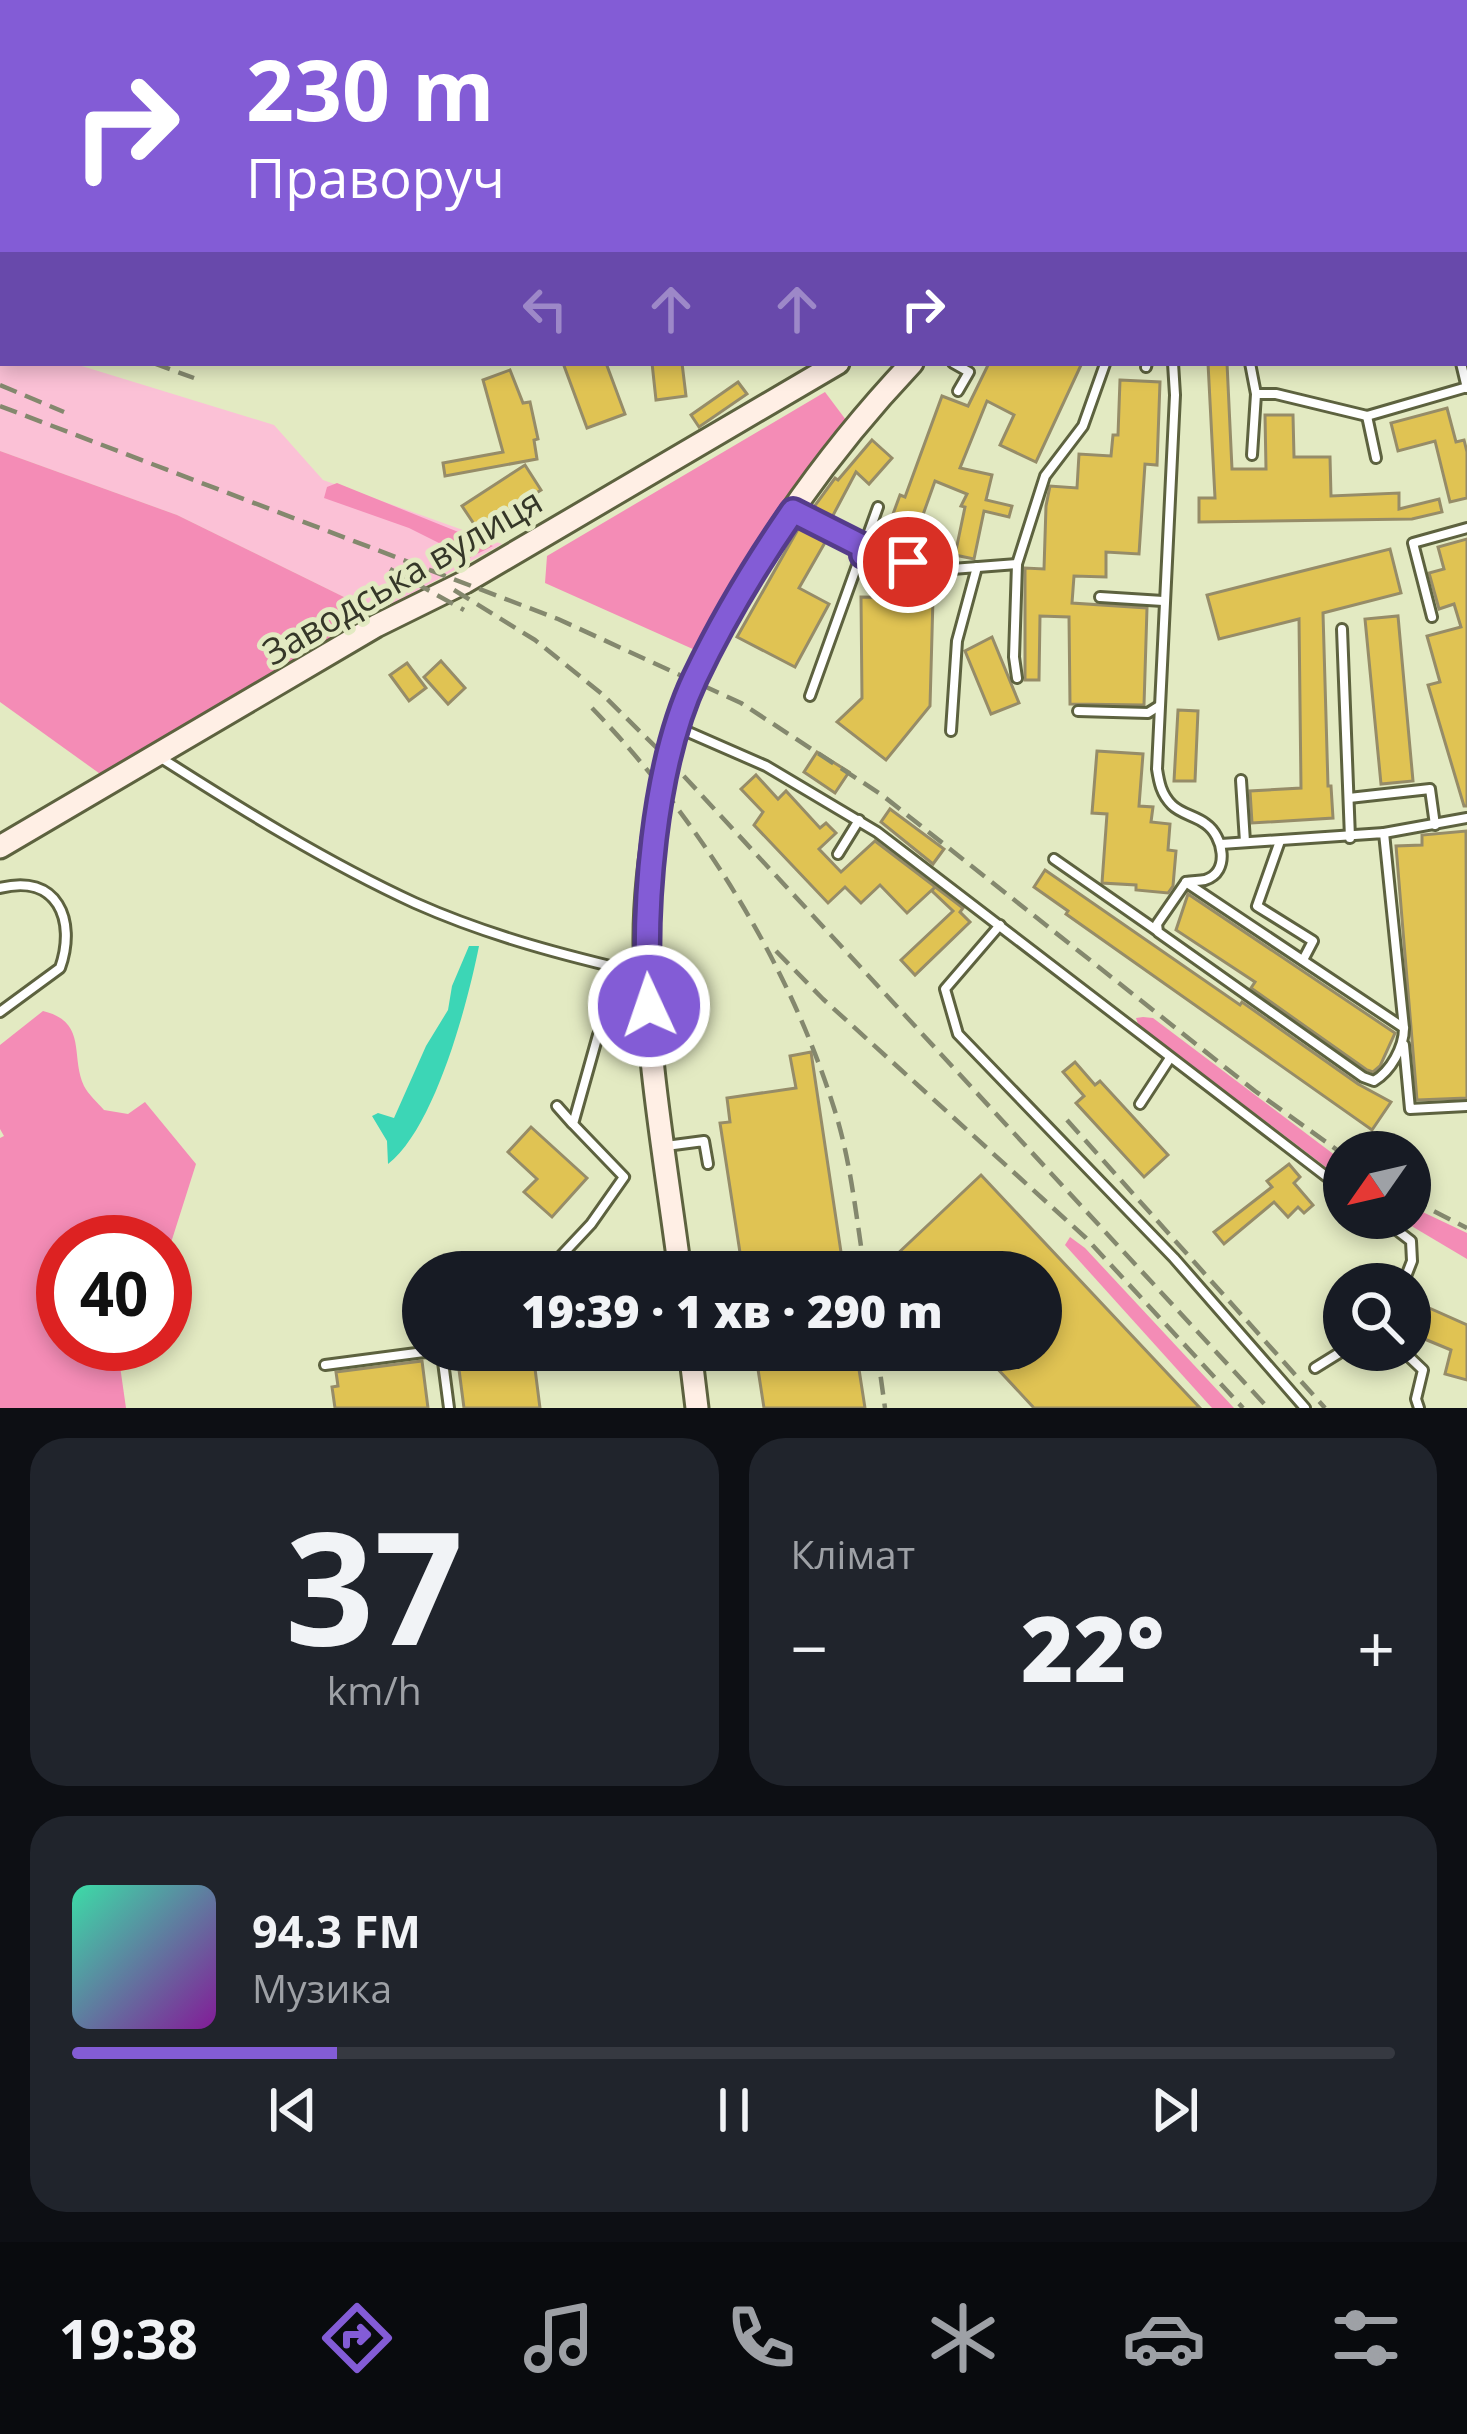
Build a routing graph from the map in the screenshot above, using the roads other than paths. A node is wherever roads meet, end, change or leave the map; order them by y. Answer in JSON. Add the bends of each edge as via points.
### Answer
{"nodes":[{"id":1,"x":833,"y":366,"type":"edge"},
{"id":2,"x":884,"y":366,"type":"edge"},
{"id":3,"x":909,"y":366,"type":"edge"},
{"id":4,"x":1104,"y":366,"type":"edge"},
{"id":5,"x":1173,"y":366,"type":"edge"},
{"id":6,"x":1251,"y":366,"type":"edge"},
{"id":7,"x":972,"y":368,"type":"edge"},
{"id":8,"x":1467,"y":388,"type":"edge"},
{"id":9,"x":958,"y":391,"type":"dead end"},
{"id":10,"x":882,"y":394,"type":"junction"},
{"id":11,"x":1256,"y":394,"type":"junction"},
{"id":12,"x":1367,"y":416,"type":"junction"},
{"id":13,"x":1252,"y":455,"type":"dead end"},
{"id":14,"x":1376,"y":458,"type":"dead end"},
{"id":15,"x":878,"y":507,"type":"dead end"},
{"id":16,"x":793,"y":511,"type":"junction"},
{"id":17,"x":1467,"y":528,"type":"edge"},
{"id":18,"x":864,"y":552,"type":"junction"},
{"id":19,"x":1017,"y":564,"type":"junction"},
{"id":20,"x":977,"y":567,"type":"junction"},
{"id":21,"x":1100,"y":597,"type":"dead end"},
{"id":22,"x":1163,"y":601,"type":"junction"},
{"id":23,"x":1432,"y":617,"type":"dead end"},
{"id":24,"x":1342,"y":628,"type":"dead end"},
{"id":25,"x":1017,"y":678,"type":"dead end"},
{"id":26,"x":810,"y":696,"type":"dead end"},
{"id":27,"x":1159,"y":706,"type":"junction"},
{"id":28,"x":1078,"y":711,"type":"dead end"},
{"id":29,"x":677,"y":727,"type":"junction"},
{"id":30,"x":951,"y":731,"type":"dead end"},
{"id":31,"x":157,"y":755,"type":"junction"},
{"id":32,"x":1240,"y":780,"type":"dead end"},
{"id":33,"x":1349,"y":798,"type":"junction"},
{"id":34,"x":1467,"y":818,"type":"edge"},
{"id":35,"x":859,"y":820,"type":"junction"},
{"id":36,"x":1435,"y":825,"type":"junction"},
{"id":37,"x":1384,"y":833,"type":"junction"},
{"id":38,"x":1350,"y":838,"type":"junction"},
{"id":39,"x":1280,"y":841,"type":"junction"},
{"id":40,"x":1245,"y":842,"type":"junction"},
{"id":41,"x":1221,"y":844,"type":"junction"},
{"id":42,"x":0,"y":847,"type":"edge"},
{"id":43,"x":838,"y":854,"type":"dead end"},
{"id":44,"x":1054,"y":859,"type":"dead end"},
{"id":45,"x":1186,"y":882,"type":"junction"},
{"id":46,"x":0,"y":888,"type":"edge"},
{"id":47,"x":1000,"y":925,"type":"junction"},
{"id":48,"x":1158,"y":932,"type":"junction"},
{"id":49,"x":1303,"y":960,"type":"junction"},
{"id":50,"x":624,"y":970,"type":"junction"},
{"id":51,"x":647,"y":975,"type":"junction"},
{"id":52,"x":0,"y":1012,"type":"edge"},
{"id":53,"x":1404,"y":1028,"type":"junction"},
{"id":54,"x":1404,"y":1043,"type":"junction"},
{"id":55,"x":1170,"y":1058,"type":"junction"},
{"id":56,"x":1140,"y":1104,"type":"dead end"},
{"id":57,"x":557,"y":1106,"type":"dead end"},
{"id":58,"x":1467,"y":1106,"type":"edge"},
{"id":59,"x":573,"y":1124,"type":"junction"},
{"id":60,"x":664,"y":1146,"type":"junction"},
{"id":61,"x":708,"y":1164,"type":"dead end"},
{"id":62,"x":1323,"y":1174,"type":"edge"},
{"id":63,"x":566,"y":1251,"type":"edge"},
{"id":64,"x":677,"y":1251,"type":"edge"},
{"id":65,"x":402,"y":1355,"type":"edge"},
{"id":66,"x":1323,"y":1363,"type":"edge"},
{"id":67,"x":325,"y":1364,"type":"dead end"},
{"id":68,"x":1315,"y":1368,"type":"dead end"},
{"id":69,"x":447,"y":1371,"type":"edge"},
{"id":70,"x":693,"y":1371,"type":"edge"},
{"id":71,"x":1423,"y":1371,"type":"edge"},
{"id":72,"x":449,"y":1408,"type":"edge"},
{"id":73,"x":697,"y":1408,"type":"edge"},
{"id":74,"x":1305,"y":1408,"type":"edge"},
{"id":75,"x":1420,"y":1408,"type":"edge"}],
"edges":[{"from":1,"to":31,"type":"street","name":"Заводська вулиця"},
{"from":2,"to":10,"type":"street"},
{"from":3,"to":10,"type":"street"},
{"from":4,"to":19,"type":"lane","via":[[1083,426],[1046,476]]},
{"from":5,"to":22,"type":"lane"},
{"from":6,"to":11,"type":"lane"},
{"from":7,"to":9,"type":"lane"},
{"from":8,"to":12,"type":"lane"},
{"from":10,"to":16,"type":"street"},
{"from":11,"to":12,"type":"lane"},
{"from":11,"to":13,"type":"lane"},
{"from":12,"to":14,"type":"lane"},
{"from":15,"to":18,"type":"lane"},
{"from":16,"to":18,"type":"lane"},
{"from":16,"to":29,"type":"street","via":[[694,680]]},
{"from":17,"to":23,"type":"lane","via":[[1413,543]]},
{"from":18,"to":20,"type":"lane"},
{"from":18,"to":26,"type":"lane"},
{"from":19,"to":20,"type":"lane"},
{"from":19,"to":25,"type":"lane"},
{"from":20,"to":30,"type":"lane","via":[[957,641]]},
{"from":21,"to":22,"type":"lane"},
{"from":22,"to":27,"type":"lane"},
{"from":24,"to":33,"type":"lane"},
{"from":27,"to":28,"type":"lane"},
{"from":27,"to":41,"type":"lane","via":[[1160,787]]},
{"from":29,"to":35,"type":"lane"},
{"from":29,"to":51,"type":"street","via":[[654,848]]},
{"from":31,"to":42,"type":"street","name":"Заводська вулиця"},
{"from":31,"to":50,"type":"lane","via":[[415,902]]},
{"from":32,"to":40,"type":"lane"},
{"from":33,"to":36,"type":"lane","via":[[1430,789]]},
{"from":33,"to":38,"type":"lane"},
{"from":34,"to":36,"type":"lane"},
{"from":35,"to":43,"type":"lane"},
{"from":35,"to":47,"type":"lane"},
{"from":36,"to":37,"type":"lane"},
{"from":37,"to":38,"type":"lane"},
{"from":37,"to":53,"type":"lane"},
{"from":38,"to":39,"type":"lane"},
{"from":39,"to":40,"type":"lane"},
{"from":39,"to":49,"type":"lane","via":[[1257,906],[1313,941]]},
{"from":40,"to":41,"type":"lane"},
{"from":41,"to":45,"type":"lane","via":[[1217,872]]},
{"from":44,"to":48,"type":"lane"},
{"from":45,"to":48,"type":"lane"},
{"from":45,"to":49,"type":"lane"},
{"from":46,"to":52,"type":"lane","via":[[46,891],[61,910],[66,941],[60,968]]},
{"from":47,"to":55,"type":"lane"},
{"from":47,"to":74,"type":"lane","via":[[945,989],[958,1034]]},
{"from":48,"to":54,"type":"lane","via":[[1363,1077],[1381,1077]]},
{"from":49,"to":53,"type":"lane"},
{"from":50,"to":51,"type":"lane"},
{"from":50,"to":59,"type":"lane"},
{"from":51,"to":60,"type":"street"},
{"from":53,"to":54,"type":"lane"},
{"from":54,"to":58,"type":"lane","via":[[1410,1109]]},
{"from":55,"to":56,"type":"lane"},
{"from":55,"to":62,"type":"lane"},
{"from":57,"to":59,"type":"lane"},
{"from":59,"to":63,"type":"lane","via":[[624,1177]]},
{"from":60,"to":61,"type":"lane","via":[[704,1141]]},
{"from":60,"to":64,"type":"street"},
{"from":65,"to":67,"type":"lane"},
{"from":66,"to":68,"type":"lane"},
{"from":69,"to":72,"type":"lane"},
{"from":70,"to":73,"type":"street"},
{"from":71,"to":75,"type":"lane"}]}
